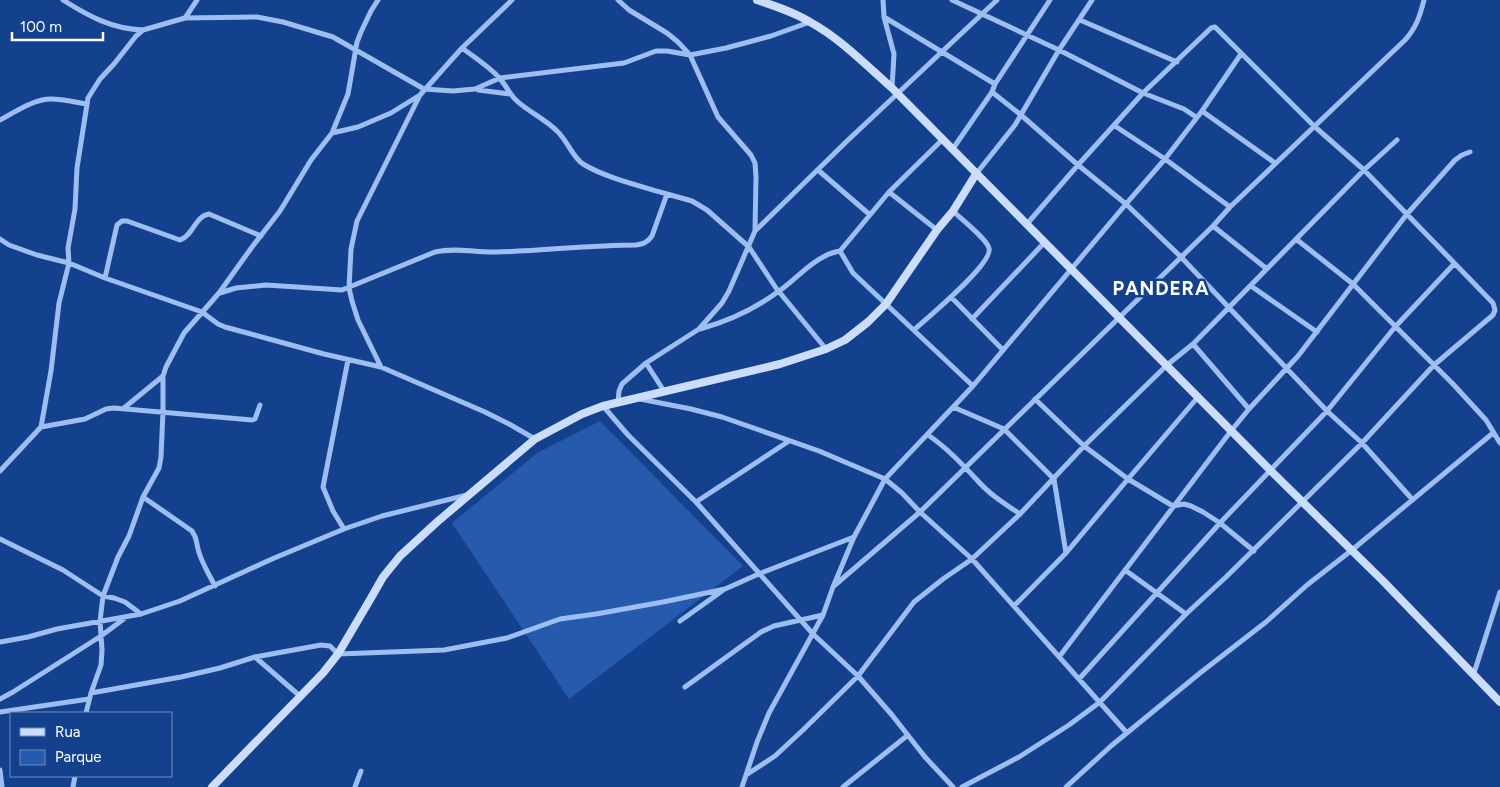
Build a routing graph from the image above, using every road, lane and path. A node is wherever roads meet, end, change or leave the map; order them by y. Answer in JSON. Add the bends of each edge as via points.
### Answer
{"nodes":[{"id":1,"x":63,"y":0,"type":"edge"},
{"id":2,"x":197,"y":0,"type":"edge"},
{"id":3,"x":378,"y":0,"type":"edge"},
{"id":4,"x":512,"y":0,"type":"edge"},
{"id":5,"x":618,"y":0,"type":"edge"},
{"id":6,"x":757,"y":0,"type":"edge"},
{"id":7,"x":883,"y":0,"type":"edge"},
{"id":8,"x":887,"y":0,"type":"edge"},
{"id":9,"x":952,"y":0,"type":"edge"},
{"id":10,"x":997,"y":0,"type":"edge"},
{"id":11,"x":1050,"y":0,"type":"edge"},
{"id":12,"x":1092,"y":0,"type":"edge"},
{"id":13,"x":1424,"y":0,"type":"edge"},
{"id":14,"x":883,"y":7,"type":"junction"},
{"id":15,"x":982,"y":15,"type":"junction"},
{"id":16,"x":884,"y":17,"type":"junction"},
{"id":17,"x":185,"y":18,"type":"junction"},
{"id":18,"x":1080,"y":20,"type":"junction"},
{"id":19,"x":810,"y":22,"type":"junction"},
{"id":20,"x":143,"y":30,"type":"junction"},
{"id":21,"x":1026,"y":35,"type":"junction"},
{"id":22,"x":462,"y":48,"type":"junction"},
{"id":23,"x":356,"y":50,"type":"junction"},
{"id":24,"x":1059,"y":50,"type":"junction"},
{"id":25,"x":943,"y":52,"type":"junction"},
{"id":26,"x":1242,"y":54,"type":"junction"},
{"id":27,"x":690,"y":55,"type":"junction"},
{"id":28,"x":1177,"y":62,"type":"junction"},
{"id":29,"x":500,"y":78,"type":"junction"},
{"id":30,"x":995,"y":84,"type":"junction"},
{"id":31,"x":475,"y":89,"type":"junction"},
{"id":32,"x":424,"y":90,"type":"junction"},
{"id":33,"x":895,"y":91,"type":"junction"},
{"id":34,"x":992,"y":92,"type":"junction"},
{"id":35,"x":1143,"y":93,"type":"junction"},
{"id":36,"x":510,"y":94,"type":"junction"},
{"id":37,"x":420,"y":95,"type":"junction"},
{"id":38,"x":86,"y":104,"type":"junction"},
{"id":39,"x":1202,"y":111,"type":"junction"},
{"id":40,"x":1021,"y":115,"type":"junction"},
{"id":41,"x":1196,"y":117,"type":"junction"},
{"id":42,"x":0,"y":120,"type":"edge"},
{"id":43,"x":1114,"y":126,"type":"junction"},
{"id":44,"x":1314,"y":126,"type":"junction"},
{"id":45,"x":332,"y":133,"type":"junction"},
{"id":46,"x":942,"y":140,"type":"junction"},
{"id":47,"x":1397,"y":140,"type":"dead end"},
{"id":48,"x":952,"y":150,"type":"junction"},
{"id":49,"x":1470,"y":152,"type":"dead end"},
{"id":50,"x":1165,"y":159,"type":"junction"},
{"id":51,"x":1275,"y":163,"type":"junction"},
{"id":52,"x":1078,"y":165,"type":"junction"},
{"id":53,"x":818,"y":170,"type":"junction"},
{"id":54,"x":1364,"y":170,"type":"junction"},
{"id":55,"x":976,"y":174,"type":"junction"},
{"id":56,"x":890,"y":192,"type":"junction"},
{"id":57,"x":667,"y":194,"type":"junction"},
{"id":58,"x":1126,"y":204,"type":"junction"},
{"id":59,"x":1230,"y":207,"type":"junction"},
{"id":60,"x":953,"y":212,"type":"junction"},
{"id":61,"x":870,"y":214,"type":"junction"},
{"id":62,"x":1407,"y":214,"type":"junction"},
{"id":63,"x":1026,"y":225,"type":"junction"},
{"id":64,"x":1213,"y":226,"type":"junction"},
{"id":65,"x":937,"y":230,"type":"junction"},
{"id":66,"x":755,"y":231,"type":"junction"},
{"id":67,"x":261,"y":236,"type":"junction"},
{"id":68,"x":0,"y":239,"type":"edge"},
{"id":69,"x":1296,"y":239,"type":"junction"},
{"id":70,"x":1044,"y":243,"type":"junction"},
{"id":71,"x":748,"y":247,"type":"junction"},
{"id":72,"x":840,"y":251,"type":"junction"},
{"id":73,"x":1180,"y":256,"type":"junction"},
{"id":74,"x":69,"y":263,"type":"junction"},
{"id":75,"x":1454,"y":264,"type":"junction"},
{"id":76,"x":1267,"y":269,"type":"junction"},
{"id":77,"x":1070,"y":270,"type":"junction"},
{"id":78,"x":105,"y":278,"type":"junction"},
{"id":79,"x":1353,"y":284,"type":"junction"},
{"id":80,"x":1251,"y":286,"type":"junction"},
{"id":81,"x":349,"y":288,"type":"junction"},
{"id":82,"x":779,"y":291,"type":"junction"},
{"id":83,"x":219,"y":293,"type":"junction"},
{"id":84,"x":951,"y":297,"type":"junction"},
{"id":85,"x":886,"y":304,"type":"junction"},
{"id":86,"x":1230,"y":307,"type":"junction"},
{"id":87,"x":202,"y":312,"type":"junction"},
{"id":88,"x":1119,"y":317,"type":"junction"},
{"id":89,"x":972,"y":319,"type":"junction"},
{"id":90,"x":1396,"y":327,"type":"junction"},
{"id":91,"x":699,"y":329,"type":"junction"},
{"id":92,"x":914,"y":330,"type":"junction"},
{"id":93,"x":1317,"y":332,"type":"junction"},
{"id":94,"x":1193,"y":344,"type":"junction"},
{"id":95,"x":826,"y":349,"type":"junction"},
{"id":96,"x":1003,"y":350,"type":"junction"},
{"id":97,"x":348,"y":360,"type":"junction"},
{"id":98,"x":646,"y":363,"type":"junction"},
{"id":99,"x":1167,"y":365,"type":"junction"},
{"id":100,"x":1434,"y":365,"type":"junction"},
{"id":101,"x":381,"y":367,"type":"junction"},
{"id":102,"x":1286,"y":369,"type":"junction"},
{"id":103,"x":163,"y":376,"type":"junction"},
{"id":104,"x":973,"y":386,"type":"junction"},
{"id":105,"x":664,"y":391,"type":"junction"},
{"id":106,"x":1198,"y":397,"type":"junction"},
{"id":107,"x":637,"y":398,"type":"junction"},
{"id":108,"x":1035,"y":398,"type":"junction"},
{"id":109,"x":618,"y":403,"type":"junction"},
{"id":110,"x":260,"y":405,"type":"dead end"},
{"id":111,"x":602,"y":406,"type":"junction"},
{"id":112,"x":953,"y":407,"type":"junction"},
{"id":113,"x":123,"y":408,"type":"junction"},
{"id":114,"x":1249,"y":409,"type":"junction"},
{"id":115,"x":163,"y":411,"type":"junction"},
{"id":116,"x":1327,"y":412,"type":"junction"},
{"id":117,"x":41,"y":427,"type":"junction"},
{"id":118,"x":1004,"y":429,"type":"junction"},
{"id":119,"x":1231,"y":431,"type":"junction"},
{"id":120,"x":1492,"y":433,"type":"junction"},
{"id":121,"x":928,"y":435,"type":"junction"},
{"id":122,"x":535,"y":439,"type":"junction"},
{"id":123,"x":789,"y":440,"type":"junction"},
{"id":124,"x":1362,"y":443,"type":"junction"},
{"id":125,"x":1500,"y":443,"type":"edge"},
{"id":126,"x":1084,"y":446,"type":"junction"},
{"id":127,"x":965,"y":467,"type":"junction"},
{"id":128,"x":1270,"y":470,"type":"junction"},
{"id":129,"x":0,"y":471,"type":"edge"},
{"id":130,"x":885,"y":479,"type":"junction"},
{"id":131,"x":1054,"y":479,"type":"junction"},
{"id":132,"x":1128,"y":479,"type":"junction"},
{"id":133,"x":471,"y":494,"type":"junction"},
{"id":134,"x":143,"y":497,"type":"junction"},
{"id":135,"x":1412,"y":499,"type":"junction"},
{"id":136,"x":696,"y":502,"type":"junction"},
{"id":137,"x":1302,"y":502,"type":"junction"},
{"id":138,"x":1173,"y":506,"type":"junction"},
{"id":139,"x":920,"y":512,"type":"junction"},
{"id":140,"x":1020,"y":514,"type":"junction"},
{"id":141,"x":1220,"y":523,"type":"junction"},
{"id":142,"x":344,"y":529,"type":"junction"},
{"id":143,"x":854,"y":537,"type":"junction"},
{"id":144,"x":0,"y":538,"type":"edge"},
{"id":145,"x":1254,"y":550,"type":"junction"},
{"id":146,"x":1352,"y":550,"type":"junction"},
{"id":147,"x":1066,"y":553,"type":"junction"},
{"id":148,"x":972,"y":559,"type":"junction"},
{"id":149,"x":1125,"y":570,"type":"junction"},
{"id":150,"x":761,"y":573,"type":"junction"},
{"id":151,"x":215,"y":586,"type":"junction"},
{"id":152,"x":833,"y":587,"type":"junction"},
{"id":153,"x":725,"y":589,"type":"junction"},
{"id":154,"x":1157,"y":592,"type":"junction"},
{"id":155,"x":1500,"y":592,"type":"edge"},
{"id":156,"x":103,"y":596,"type":"junction"},
{"id":157,"x":1014,"y":606,"type":"junction"},
{"id":158,"x":141,"y":614,"type":"junction"},
{"id":159,"x":1186,"y":614,"type":"junction"},
{"id":160,"x":823,"y":615,"type":"junction"},
{"id":161,"x":127,"y":616,"type":"junction"},
{"id":162,"x":100,"y":621,"type":"junction"},
{"id":163,"x":680,"y":621,"type":"dead end"},
{"id":164,"x":802,"y":621,"type":"junction"},
{"id":165,"x":813,"y":634,"type":"junction"},
{"id":166,"x":101,"y":636,"type":"junction"},
{"id":167,"x":0,"y":642,"type":"edge"},
{"id":168,"x":338,"y":654,"type":"junction"},
{"id":169,"x":255,"y":657,"type":"junction"},
{"id":170,"x":1059,"y":657,"type":"junction"},
{"id":171,"x":1474,"y":673,"type":"junction"},
{"id":172,"x":858,"y":676,"type":"junction"},
{"id":173,"x":1078,"y":679,"type":"junction"},
{"id":174,"x":685,"y":687,"type":"dead end"},
{"id":175,"x":91,"y":693,"type":"junction"},
{"id":176,"x":301,"y":697,"type":"junction"},
{"id":177,"x":0,"y":699,"type":"edge"},
{"id":178,"x":90,"y":699,"type":"junction"},
{"id":179,"x":1100,"y":702,"type":"junction"},
{"id":180,"x":1500,"y":702,"type":"edge"},
{"id":181,"x":0,"y":712,"type":"edge"},
{"id":182,"x":86,"y":712,"type":"edge"},
{"id":183,"x":1127,"y":733,"type":"junction"},
{"id":184,"x":908,"y":735,"type":"junction"},
{"id":185,"x":0,"y":770,"type":"edge"},
{"id":186,"x":361,"y":771,"type":"dead end"},
{"id":187,"x":746,"y":775,"type":"junction"},
{"id":188,"x":2,"y":787,"type":"edge"},
{"id":189,"x":212,"y":787,"type":"edge"},
{"id":190,"x":355,"y":787,"type":"edge"},
{"id":191,"x":743,"y":787,"type":"edge"},
{"id":192,"x":843,"y":787,"type":"edge"},
{"id":193,"x":953,"y":787,"type":"edge"},
{"id":194,"x":962,"y":787,"type":"edge"},
{"id":195,"x":1066,"y":787,"type":"edge"}],
"edges":[{"from":1,"to":20,"type":"street","via":[[104,23]]},
{"from":2,"to":17,"type":"street"},
{"from":3,"to":23,"type":"street","via":[[361,32]]},
{"from":4,"to":22,"type":"street"},
{"from":5,"to":27,"type":"street","via":[[667,33]]},
{"from":6,"to":19,"type":"street"},
{"from":7,"to":14,"type":"street"},
{"from":8,"to":14,"type":"street"},
{"from":9,"to":15,"type":"street"},
{"from":10,"to":15,"type":"street"},
{"from":11,"to":21,"type":"street"},
{"from":12,"to":18,"type":"street"},
{"from":13,"to":44,"type":"street","via":[[1414,30]]},
{"from":14,"to":16,"type":"street"},
{"from":15,"to":21,"type":"street"},
{"from":15,"to":25,"type":"street"},
{"from":16,"to":25,"type":"street"},
{"from":16,"to":33,"type":"street","via":[[894,54]]},
{"from":17,"to":20,"type":"street"},
{"from":17,"to":23,"type":"street","via":[[256,17],[283,22],[333,37]]},
{"from":18,"to":24,"type":"street"},
{"from":18,"to":28,"type":"street"},
{"from":19,"to":27,"type":"street","via":[[770,36]]},
{"from":19,"to":33,"type":"street","via":[[834,38]]},
{"from":20,"to":38,"type":"street","via":[[100,79]]},
{"from":21,"to":24,"type":"street"},
{"from":21,"to":30,"type":"street"},
{"from":22,"to":29,"type":"street"},
{"from":22,"to":32,"type":"street"},
{"from":23,"to":32,"type":"street"},
{"from":23,"to":45,"type":"street","via":[[348,94]]},
{"from":24,"to":35,"type":"street"},
{"from":24,"to":40,"type":"street"},
{"from":25,"to":30,"type":"street"},
{"from":25,"to":33,"type":"street"},
{"from":26,"to":28,"type":"street","via":[[1214,27]]},
{"from":26,"to":39,"type":"street"},
{"from":26,"to":44,"type":"street"},
{"from":27,"to":29,"type":"street","via":[[656,51],[624,63]]},
{"from":27,"to":66,"type":"street","via":[[718,117],[755,163]]},
{"from":28,"to":35,"type":"street"},
{"from":29,"to":31,"type":"street"},
{"from":29,"to":36,"type":"street"},
{"from":30,"to":34,"type":"street"},
{"from":31,"to":32,"type":"street"},
{"from":31,"to":36,"type":"street"},
{"from":32,"to":37,"type":"street"},
{"from":33,"to":46,"type":"street"},
{"from":33,"to":53,"type":"street"},
{"from":34,"to":40,"type":"street"},
{"from":34,"to":48,"type":"street"},
{"from":35,"to":41,"type":"street"},
{"from":35,"to":43,"type":"street"},
{"from":36,"to":57,"type":"street","via":[[557,131],[582,163],[613,177]]},
{"from":37,"to":45,"type":"street","via":[[392,113],[358,127]]},
{"from":37,"to":81,"type":"street","via":[[357,221],[351,249]]},
{"from":38,"to":42,"type":"street","via":[[41,100]]},
{"from":38,"to":74,"type":"street","via":[[68,248]]},
{"from":39,"to":41,"type":"street"},
{"from":39,"to":51,"type":"street"},
{"from":40,"to":52,"type":"street"},
{"from":40,"to":55,"type":"street"},
{"from":41,"to":50,"type":"street"},
{"from":43,"to":50,"type":"street"},
{"from":43,"to":52,"type":"street"},
{"from":44,"to":51,"type":"street"},
{"from":44,"to":54,"type":"street"},
{"from":45,"to":67,"type":"street"},
{"from":46,"to":48,"type":"street"},
{"from":46,"to":56,"type":"street"},
{"from":47,"to":54,"type":"street"},
{"from":48,"to":55,"type":"street"},
{"from":49,"to":62,"type":"street","via":[[1455,160]]},
{"from":50,"to":58,"type":"street"},
{"from":50,"to":59,"type":"street"},
{"from":51,"to":59,"type":"street"},
{"from":52,"to":58,"type":"street"},
{"from":52,"to":63,"type":"street"},
{"from":53,"to":61,"type":"street"},
{"from":53,"to":66,"type":"street"},
{"from":54,"to":62,"type":"street"},
{"from":54,"to":69,"type":"street"},
{"from":55,"to":60,"type":"street"},
{"from":55,"to":63,"type":"street"},
{"from":56,"to":61,"type":"street"},
{"from":56,"to":65,"type":"street"},
{"from":57,"to":71,"type":"street","via":[[692,201],[707,210]]},
{"from":57,"to":81,"type":"street","via":[[652,236],[644,244],[531,252],[444,250]]},
{"from":58,"to":73,"type":"street"},
{"from":58,"to":77,"type":"street"},
{"from":59,"to":64,"type":"street"},
{"from":60,"to":65,"type":"street"},
{"from":60,"to":84,"type":"street","via":[[981,237],[989,252],[971,278]]},
{"from":61,"to":72,"type":"street"},
{"from":62,"to":75,"type":"street"},
{"from":62,"to":79,"type":"street"},
{"from":63,"to":70,"type":"street"},
{"from":64,"to":73,"type":"street"},
{"from":64,"to":76,"type":"street"},
{"from":65,"to":85,"type":"street"},
{"from":66,"to":71,"type":"street"},
{"from":67,"to":78,"type":"street","via":[[209,214],[180,240],[122,221],[118,224]]},
{"from":67,"to":83,"type":"street"},
{"from":68,"to":74,"type":"street","via":[[37,255]]},
{"from":69,"to":76,"type":"street"},
{"from":69,"to":79,"type":"street"},
{"from":70,"to":77,"type":"street"},
{"from":70,"to":89,"type":"street"},
{"from":71,"to":82,"type":"street"},
{"from":71,"to":91,"type":"street","via":[[722,304]]},
{"from":72,"to":82,"type":"street","via":[[816,261]]},
{"from":72,"to":85,"type":"street","via":[[853,273]]},
{"from":73,"to":86,"type":"street"},
{"from":73,"to":88,"type":"street"},
{"from":74,"to":78,"type":"street"},
{"from":74,"to":117,"type":"street","via":[[59,303]]},
{"from":75,"to":90,"type":"street"},
{"from":75,"to":100,"type":"street","via":[[1493,303],[1495,310]]},
{"from":76,"to":80,"type":"street"},
{"from":77,"to":88,"type":"street"},
{"from":77,"to":96,"type":"street"},
{"from":78,"to":87,"type":"street"},
{"from":79,"to":90,"type":"street"},
{"from":79,"to":93,"type":"street"},
{"from":80,"to":86,"type":"street"},
{"from":80,"to":93,"type":"street"},
{"from":81,"to":83,"type":"street","via":[[332,290],[266,285]]},
{"from":81,"to":101,"type":"street","via":[[358,320]]},
{"from":82,"to":91,"type":"street","via":[[735,318]]},
{"from":82,"to":95,"type":"street"},
{"from":83,"to":87,"type":"street"},
{"from":84,"to":89,"type":"street"},
{"from":84,"to":92,"type":"street"},
{"from":85,"to":92,"type":"street"},
{"from":85,"to":95,"type":"street","via":[[853,334]]},
{"from":86,"to":94,"type":"street"},
{"from":86,"to":102,"type":"street"},
{"from":87,"to":97,"type":"street","via":[[218,324]]},
{"from":87,"to":103,"type":"street","via":[[184,333]]},
{"from":88,"to":99,"type":"street"},
{"from":88,"to":108,"type":"street"},
{"from":89,"to":96,"type":"street"},
{"from":90,"to":100,"type":"street"},
{"from":90,"to":116,"type":"street"},
{"from":91,"to":98,"type":"street"},
{"from":92,"to":104,"type":"street"},
{"from":93,"to":102,"type":"street"},
{"from":94,"to":99,"type":"street"},
{"from":94,"to":114,"type":"street"},
{"from":95,"to":105,"type":"street","via":[[780,364]]},
{"from":96,"to":104,"type":"street"},
{"from":97,"to":101,"type":"street"},
{"from":97,"to":142,"type":"street","via":[[323,488]]},
{"from":98,"to":105,"type":"street"},
{"from":98,"to":109,"type":"street","via":[[622,384]]},
{"from":99,"to":106,"type":"street"},
{"from":99,"to":126,"type":"street"},
{"from":100,"to":120,"type":"street","via":[[1486,420]]},
{"from":100,"to":124,"type":"street"},
{"from":101,"to":122,"type":"street","via":[[485,412]]},
{"from":102,"to":114,"type":"street"},
{"from":102,"to":116,"type":"street"},
{"from":103,"to":113,"type":"street"},
{"from":103,"to":115,"type":"street"},
{"from":104,"to":112,"type":"street"},
{"from":105,"to":107,"type":"street"},
{"from":106,"to":119,"type":"street"},
{"from":106,"to":132,"type":"street"},
{"from":107,"to":109,"type":"street"},
{"from":107,"to":123,"type":"street","via":[[722,417]]},
{"from":108,"to":118,"type":"street"},
{"from":108,"to":126,"type":"street"},
{"from":109,"to":111,"type":"street"},
{"from":110,"to":115,"type":"street","via":[[252,420]]},
{"from":111,"to":122,"type":"street"},
{"from":111,"to":136,"type":"street"},
{"from":112,"to":118,"type":"street"},
{"from":112,"to":121,"type":"street"},
{"from":113,"to":115,"type":"street"},
{"from":113,"to":117,"type":"street","via":[[106,409],[85,419]]},
{"from":114,"to":119,"type":"street"},
{"from":115,"to":134,"type":"street","via":[[159,468]]},
{"from":116,"to":124,"type":"street"},
{"from":116,"to":128,"type":"street"},
{"from":117,"to":129,"type":"street"},
{"from":118,"to":127,"type":"street"},
{"from":118,"to":131,"type":"street"},
{"from":119,"to":128,"type":"street"},
{"from":119,"to":138,"type":"street"},
{"from":120,"to":125,"type":"street"},
{"from":120,"to":135,"type":"street"},
{"from":121,"to":127,"type":"street"},
{"from":121,"to":130,"type":"street"},
{"from":122,"to":133,"type":"street"},
{"from":123,"to":130,"type":"street"},
{"from":123,"to":136,"type":"street"},
{"from":124,"to":135,"type":"street"},
{"from":124,"to":137,"type":"street"},
{"from":126,"to":131,"type":"street"},
{"from":126,"to":132,"type":"street"},
{"from":127,"to":139,"type":"street"},
{"from":127,"to":140,"type":"street","via":[[999,500]]},
{"from":128,"to":137,"type":"street"},
{"from":128,"to":141,"type":"street"},
{"from":130,"to":139,"type":"street"},
{"from":130,"to":143,"type":"street"},
{"from":131,"to":140,"type":"street"},
{"from":131,"to":147,"type":"street"},
{"from":132,"to":138,"type":"street"},
{"from":132,"to":147,"type":"street"},
{"from":133,"to":142,"type":"street"},
{"from":133,"to":168,"type":"street","via":[[400,556],[383,577]]},
{"from":134,"to":151,"type":"street","via":[[192,531]]},
{"from":134,"to":156,"type":"street"},
{"from":135,"to":146,"type":"street"},
{"from":136,"to":150,"type":"street"},
{"from":137,"to":145,"type":"street"},
{"from":137,"to":146,"type":"street"},
{"from":138,"to":141,"type":"street","via":[[1191,506]]},
{"from":138,"to":149,"type":"street"},
{"from":139,"to":148,"type":"street"},
{"from":139,"to":152,"type":"street"},
{"from":140,"to":148,"type":"street"},
{"from":141,"to":145,"type":"street"},
{"from":141,"to":154,"type":"street"},
{"from":142,"to":151,"type":"street","via":[[272,558]]},
{"from":143,"to":150,"type":"street"},
{"from":143,"to":152,"type":"street"},
{"from":144,"to":156,"type":"street","via":[[63,570]]},
{"from":145,"to":159,"type":"street"},
{"from":146,"to":171,"type":"street"},
{"from":146,"to":183,"type":"street"},
{"from":147,"to":157,"type":"street"},
{"from":148,"to":157,"type":"street"},
{"from":148,"to":172,"type":"street","via":[[914,602]]},
{"from":149,"to":154,"type":"street"},
{"from":149,"to":170,"type":"street"},
{"from":150,"to":153,"type":"street"},
{"from":150,"to":164,"type":"street"},
{"from":151,"to":158,"type":"street"},
{"from":152,"to":160,"type":"street"},
{"from":153,"to":163,"type":"street"},
{"from":153,"to":168,"type":"street","via":[[560,619],[506,638],[444,650]]},
{"from":154,"to":159,"type":"street"},
{"from":154,"to":173,"type":"street"},
{"from":155,"to":171,"type":"street"},
{"from":156,"to":158,"type":"street","via":[[125,602]]},
{"from":156,"to":162,"type":"street"},
{"from":157,"to":170,"type":"street"},
{"from":158,"to":161,"type":"street"},
{"from":159,"to":179,"type":"street"},
{"from":160,"to":164,"type":"street"},
{"from":160,"to":165,"type":"street"},
{"from":161,"to":162,"type":"street"},
{"from":161,"to":166,"type":"street"},
{"from":162,"to":166,"type":"street"},
{"from":162,"to":167,"type":"street"},
{"from":164,"to":165,"type":"street"},
{"from":164,"to":174,"type":"street","via":[[761,632]]},
{"from":165,"to":172,"type":"street"},
{"from":165,"to":187,"type":"street","via":[[769,713]]},
{"from":166,"to":175,"type":"street","via":[[101,665]]},
{"from":166,"to":177,"type":"street"},
{"from":168,"to":169,"type":"street","via":[[326,644]]},
{"from":168,"to":176,"type":"street"},
{"from":169,"to":175,"type":"street","via":[[181,677]]},
{"from":169,"to":176,"type":"street"},
{"from":170,"to":173,"type":"street"},
{"from":171,"to":180,"type":"street"},
{"from":172,"to":184,"type":"street"},
{"from":172,"to":187,"type":"street","via":[[782,750]]},
{"from":173,"to":179,"type":"street"},
{"from":175,"to":178,"type":"street"},
{"from":176,"to":189,"type":"street"},
{"from":178,"to":181,"type":"street"},
{"from":178,"to":182,"type":"street"},
{"from":179,"to":183,"type":"street"},
{"from":179,"to":194,"type":"street","via":[[1019,756]]},
{"from":183,"to":195,"type":"street"},
{"from":184,"to":192,"type":"street"},
{"from":184,"to":193,"type":"street"},
{"from":185,"to":188,"type":"street"},
{"from":186,"to":190,"type":"street"},
{"from":187,"to":191,"type":"street"}]}
